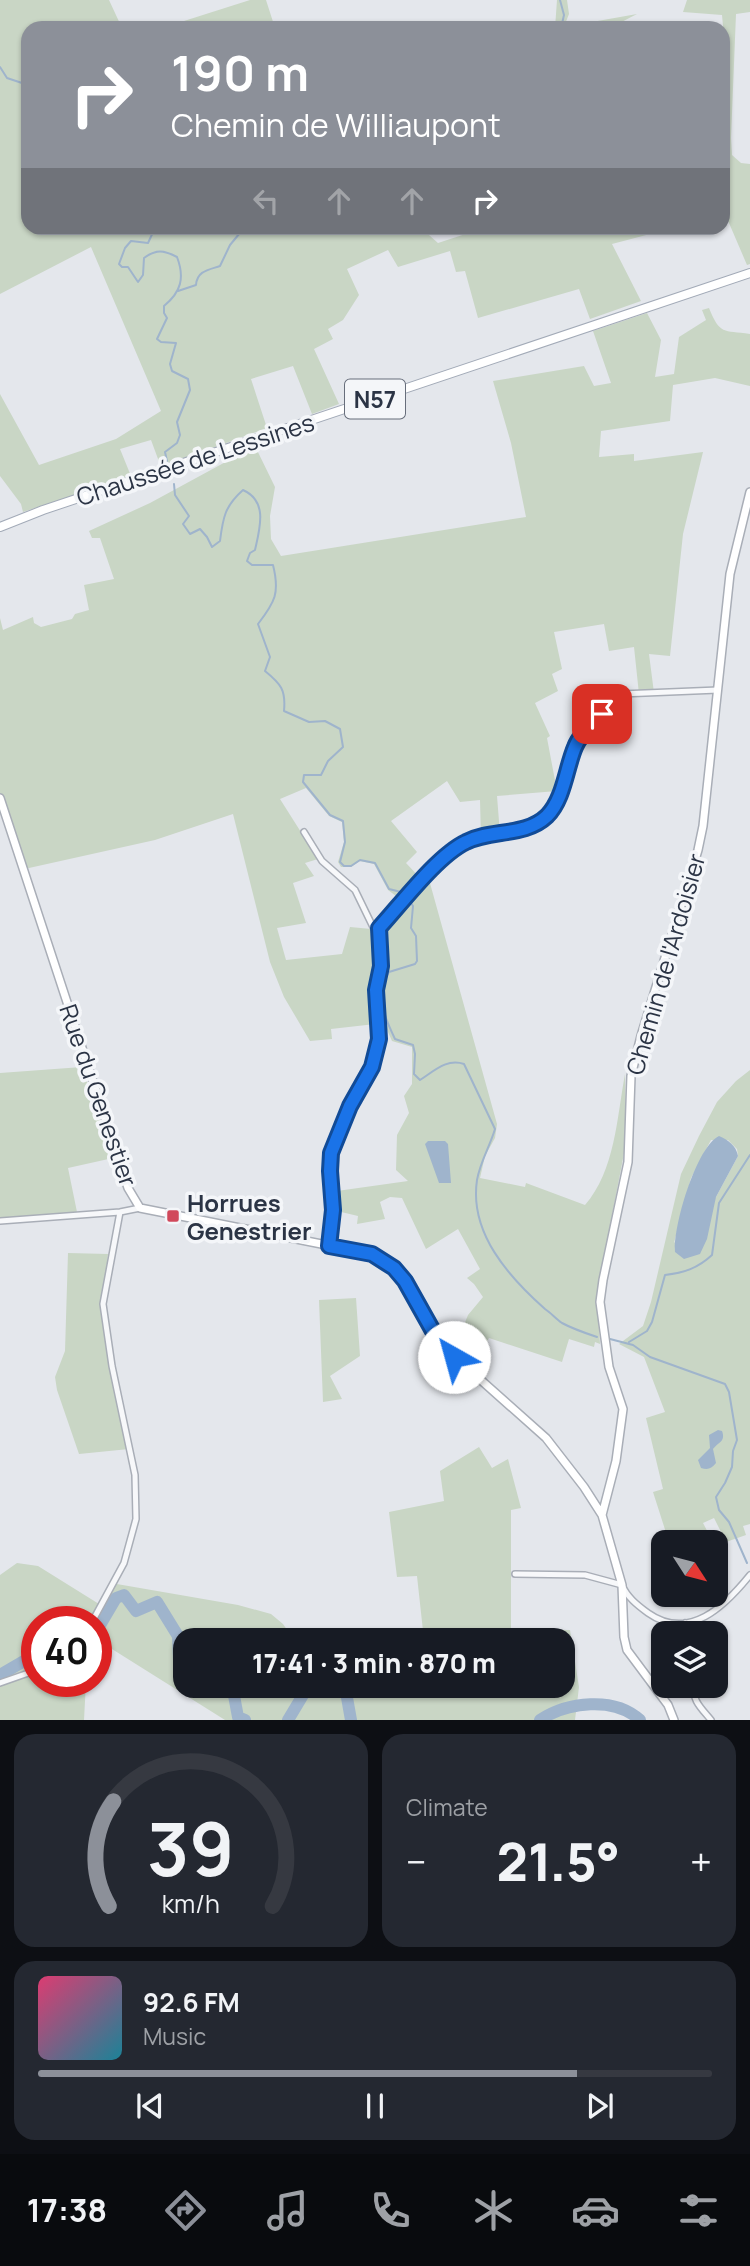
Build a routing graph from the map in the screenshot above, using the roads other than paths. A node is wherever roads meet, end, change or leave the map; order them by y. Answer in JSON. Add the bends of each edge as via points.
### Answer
{"nodes":[{"id":1,"x":750,"y":273,"type":"edge"},
{"id":2,"x":750,"y":492,"type":"edge"},
{"id":3,"x":0,"y":527,"type":"edge"},
{"id":4,"x":718,"y":690,"type":"junction"},
{"id":5,"x":0,"y":798,"type":"edge"},
{"id":6,"x":304,"y":832,"type":"dead end"},
{"id":7,"x":379,"y":928,"type":"junction"},
{"id":8,"x":140,"y":1208,"type":"junction"},
{"id":9,"x":120,"y":1212,"type":"junction"},
{"id":10,"x":0,"y":1221,"type":"edge"},
{"id":11,"x":329,"y":1246,"type":"junction"},
{"id":12,"x":602,"y":1515,"type":"junction"},
{"id":13,"x":515,"y":1574,"type":"dead end"},
{"id":14,"x":750,"y":1575,"type":"edge"},
{"id":15,"x":622,"y":1585,"type":"junction"},
{"id":16,"x":101,"y":1606,"type":"edge"},
{"id":17,"x":666,"y":1621,"type":"edge"},
{"id":18,"x":690,"y":1621,"type":"edge"},
{"id":19,"x":21,"y":1676,"type":"edge"},
{"id":20,"x":0,"y":1683,"type":"edge"},
{"id":21,"x":695,"y":1698,"type":"edge"},
{"id":22,"x":674,"y":1720,"type":"edge"},
{"id":23,"x":711,"y":1720,"type":"edge"}],
"edges":[{"from":1,"to":3,"type":"main road","name":"Chaussée de Lessines","number":"N57"},
{"from":2,"to":4,"type":"street","name":"Chemin de l'Ardoisier","via":[[730,574]]},
{"from":4,"to":7,"type":"street","via":[[621,694],[575,744],[547,816],[527,827],[483,835],[459,845]]},
{"from":4,"to":12,"type":"street","name":"Chemin de l'Ardoisier","via":[[698,850],[631,1076],[628,1162],[600,1302],[609,1367],[623,1409],[613,1478]]},
{"from":5,"to":8,"type":"street","name":"Rue du Genestier","via":[[128,1188]]},
{"from":6,"to":7,"type":"street","via":[[322,861],[355,891],[373,927]]},
{"from":7,"to":11,"type":"street","via":[[379,1039],[372,1067],[331,1153]]},
{"from":8,"to":9,"type":"street"},
{"from":8,"to":11,"type":"street","name":"Rue du Genestier"},
{"from":9,"to":10,"type":"street"},
{"from":9,"to":16,"type":"street","via":[[103,1304],[135,1475],[136,1518],[118,1576]]},
{"from":11,"to":12,"type":"street","name":"Rue du Genestier","via":[[372,1254],[394,1268],[454,1357],[546,1438]]},
{"from":12,"to":15,"type":"street","name":"Rue du Genestier"},
{"from":13,"to":15,"type":"street","via":[[585,1575]]},
{"from":14,"to":18,"type":"street","via":[[716,1610]]},
{"from":15,"to":17,"type":"street","via":[[646,1611]]},
{"from":15,"to":22,"type":"street","name":"Rue du Genestier","via":[[627,1650]]},
{"from":19,"to":20,"type":"street"},
{"from":21,"to":23,"type":"street"}]}
